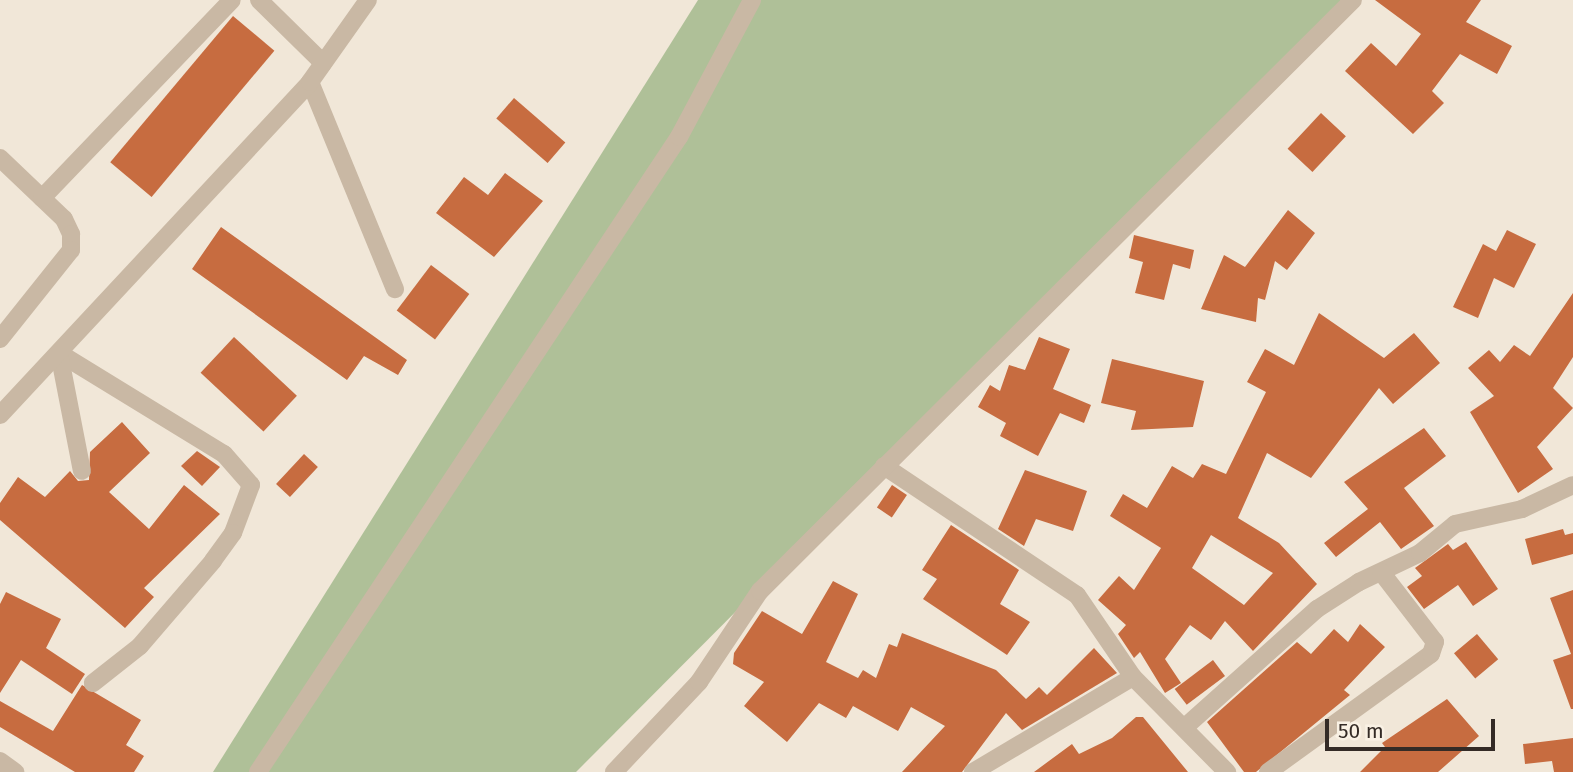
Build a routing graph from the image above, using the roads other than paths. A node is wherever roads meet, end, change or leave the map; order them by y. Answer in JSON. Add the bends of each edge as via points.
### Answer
{"nodes":[{"id":1,"x":232,"y":0,"type":"edge"},
{"id":2,"x":260,"y":0,"type":"edge"},
{"id":3,"x":368,"y":0,"type":"edge"},
{"id":4,"x":752,"y":0,"type":"edge"},
{"id":5,"x":1353,"y":0,"type":"edge"},
{"id":6,"x":323,"y":62,"type":"junction"},
{"id":7,"x":310,"y":82,"type":"junction"},
{"id":8,"x":0,"y":158,"type":"edge"},
{"id":9,"x":42,"y":198,"type":"junction"},
{"id":10,"x":395,"y":289,"type":"dead end"},
{"id":11,"x":0,"y":339,"type":"edge"},
{"id":12,"x":59,"y":353,"type":"junction"},
{"id":13,"x":0,"y":415,"type":"edge"},
{"id":14,"x":884,"y":466,"type":"junction"},
{"id":15,"x":82,"y":471,"type":"dead end"},
{"id":16,"x":1573,"y":485,"type":"edge"},
{"id":17,"x":1381,"y":572,"type":"junction"},
{"id":18,"x":1133,"y":677,"type":"junction"},
{"id":19,"x":93,"y":683,"type":"dead end"},
{"id":20,"x":1185,"y":727,"type":"junction"},
{"id":21,"x":0,"y":761,"type":"edge"},
{"id":22,"x":15,"y":772,"type":"edge"},
{"id":23,"x":258,"y":772,"type":"edge"},
{"id":24,"x":614,"y":772,"type":"edge"},
{"id":25,"x":973,"y":772,"type":"edge"},
{"id":26,"x":1227,"y":772,"type":"edge"},
{"id":27,"x":1268,"y":772,"type":"edge"}],
"edges":[{"from":1,"to":9,"type":"street"},
{"from":2,"to":6,"type":"street"},
{"from":3,"to":6,"type":"street"},
{"from":4,"to":23,"type":"street","via":[[679,137]]},
{"from":5,"to":14,"type":"street"},
{"from":6,"to":7,"type":"street"},
{"from":7,"to":10,"type":"street"},
{"from":7,"to":12,"type":"street"},
{"from":8,"to":9,"type":"street"},
{"from":9,"to":11,"type":"street","via":[[64,219],[71,250]]},
{"from":12,"to":13,"type":"street"},
{"from":12,"to":15,"type":"street"},
{"from":12,"to":19,"type":"street","via":[[213,447],[251,485],[233,533],[213,561],[140,646]]},
{"from":14,"to":18,"type":"street","via":[[1077,595]]},
{"from":14,"to":24,"type":"street","via":[[760,591],[699,682]]},
{"from":16,"to":17,"type":"street","via":[[1521,509],[1455,524],[1420,554]]},
{"from":17,"to":20,"type":"street","via":[[1317,609]]},
{"from":17,"to":27,"type":"street","via":[[1435,642],[1431,654]]},
{"from":18,"to":20,"type":"street"},
{"from":18,"to":25,"type":"street"},
{"from":20,"to":26,"type":"street"},
{"from":21,"to":22,"type":"street"}]}
